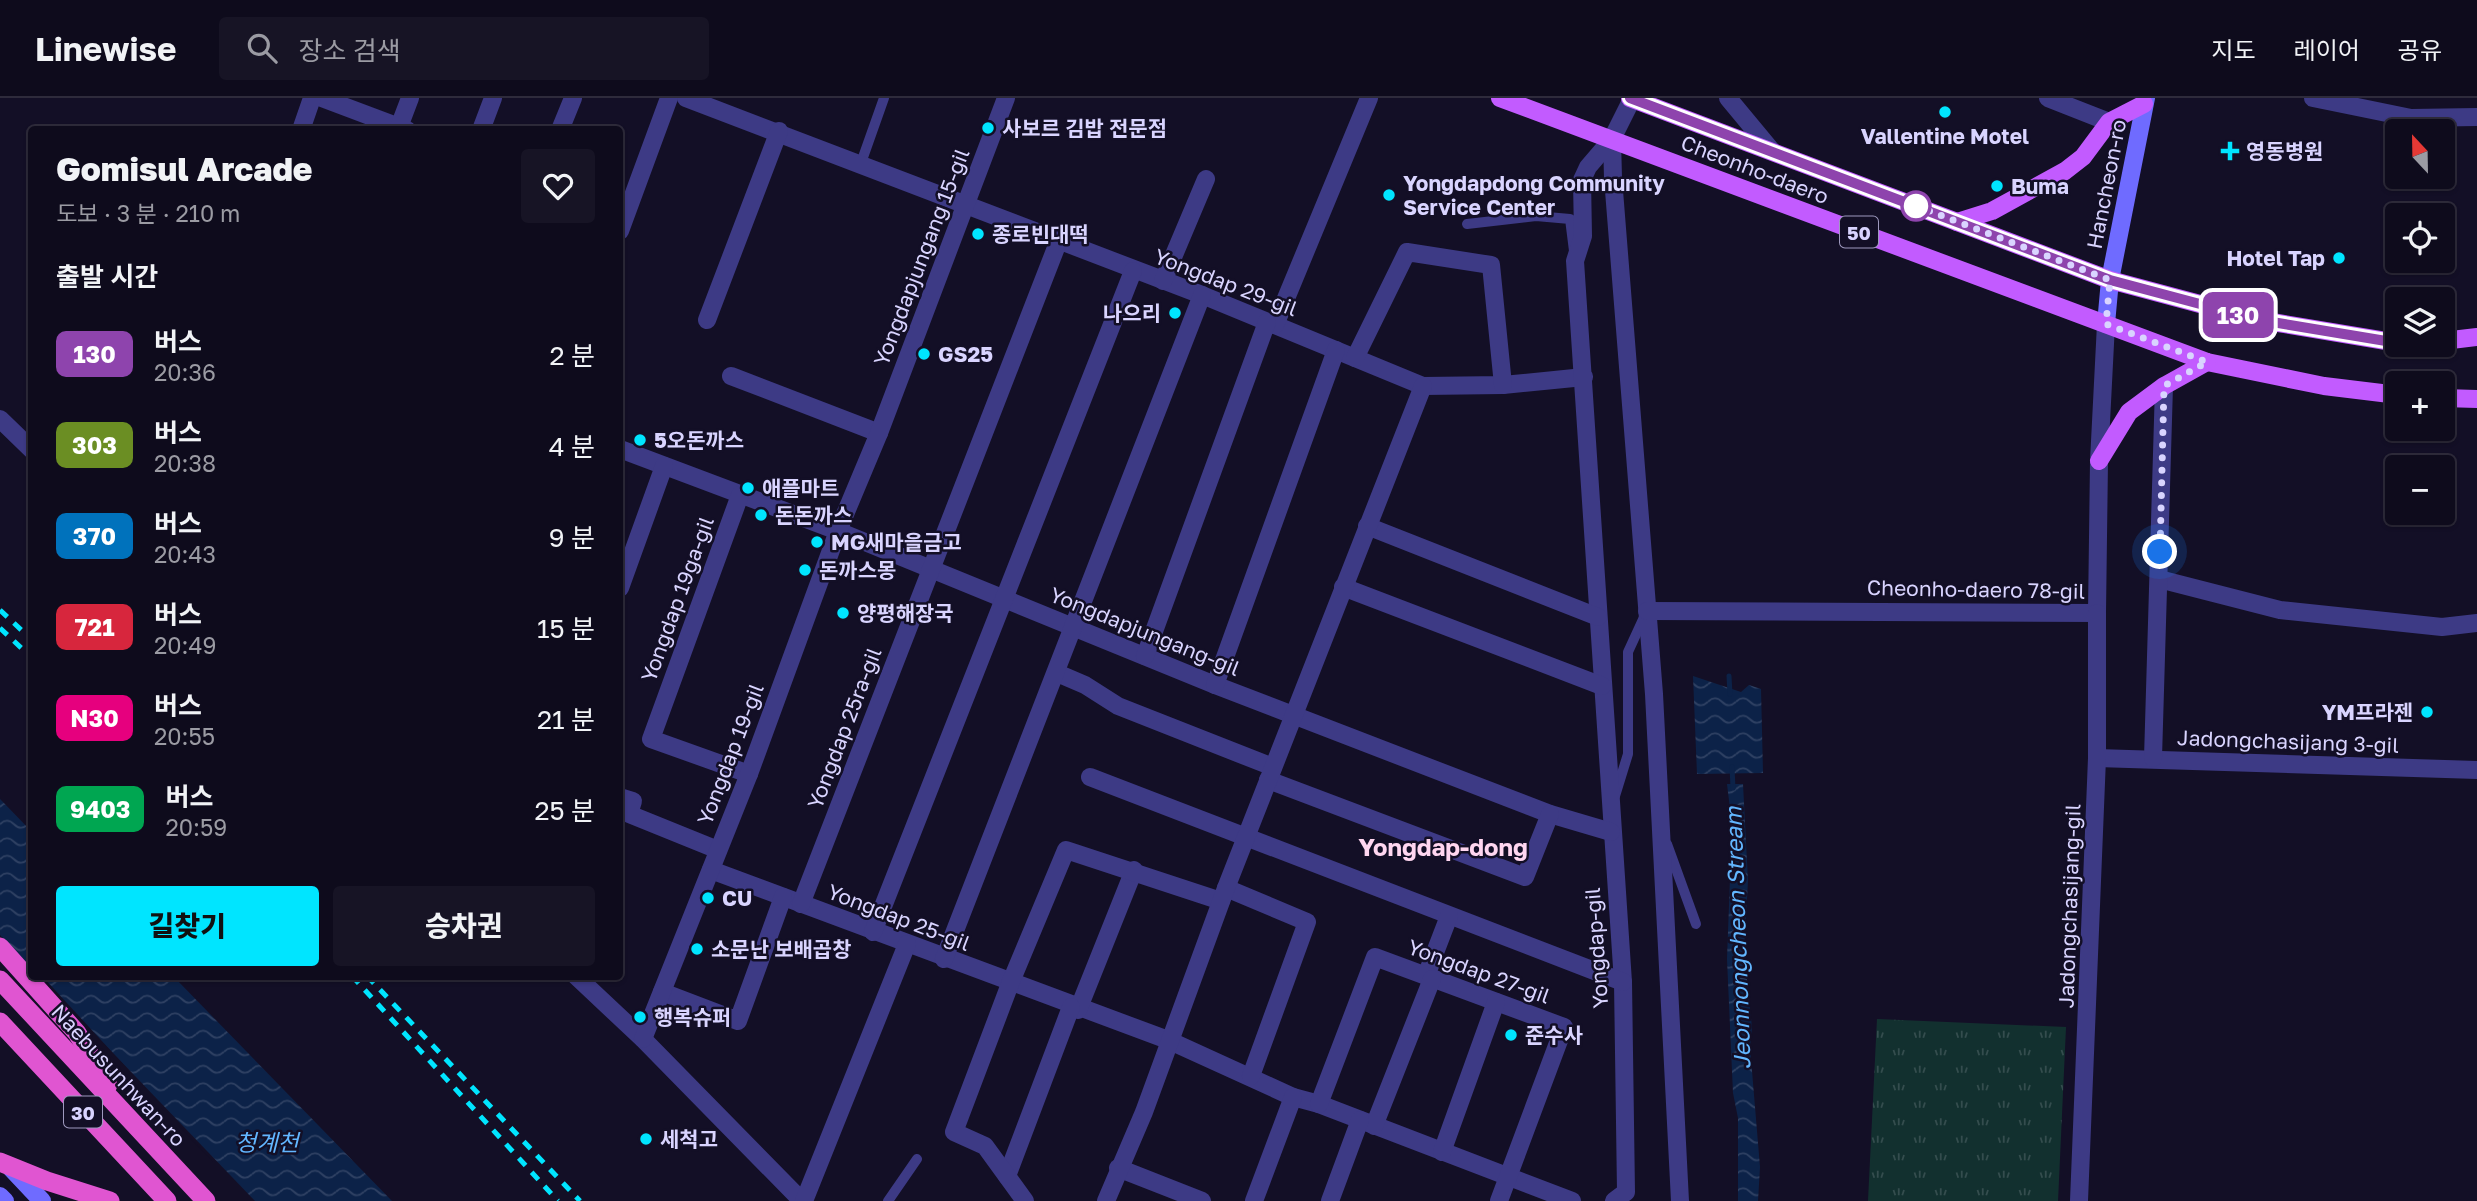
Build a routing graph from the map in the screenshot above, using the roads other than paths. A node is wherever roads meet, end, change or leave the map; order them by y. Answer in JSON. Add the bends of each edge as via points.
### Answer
{"nodes":[{"id":1,"x":312,"y":98,"type":"edge"},
{"id":2,"x":322,"y":98,"type":"edge"},
{"id":3,"x":410,"y":98,"type":"edge"},
{"id":4,"x":493,"y":98,"type":"edge"},
{"id":5,"x":573,"y":98,"type":"edge"},
{"id":6,"x":669,"y":98,"type":"edge"},
{"id":7,"x":687,"y":98,"type":"edge"},
{"id":8,"x":884,"y":98,"type":"edge"},
{"id":9,"x":1006,"y":98,"type":"edge"},
{"id":10,"x":1369,"y":98,"type":"edge"},
{"id":11,"x":1500,"y":98,"type":"edge"},
{"id":12,"x":1728,"y":98,"type":"edge"},
{"id":13,"x":2048,"y":98,"type":"edge"},
{"id":14,"x":2313,"y":98,"type":"edge"},
{"id":15,"x":1631,"y":99,"type":"edge"},
{"id":16,"x":2145,"y":101,"type":"edge"},
{"id":17,"x":2477,"y":117,"type":"edge"},
{"id":18,"x":2109,"y":122,"type":"junction"},
{"id":19,"x":302,"y":126,"type":"edge"},
{"id":20,"x":398,"y":126,"type":"edge"},
{"id":21,"x":403,"y":126,"type":"edge"},
{"id":22,"x":482,"y":126,"type":"edge"},
{"id":23,"x":562,"y":126,"type":"edge"},
{"id":24,"x":779,"y":131,"type":"junction"},
{"id":25,"x":1612,"y":139,"type":"junction"},
{"id":26,"x":1772,"y":152,"type":"junction"},
{"id":27,"x":861,"y":163,"type":"junction"},
{"id":28,"x":1206,"y":179,"type":"dead end"},
{"id":29,"x":966,"y":203,"type":"junction"},
{"id":30,"x":623,"y":216,"type":"edge"},
{"id":31,"x":1957,"y":222,"type":"junction"},
{"id":32,"x":1467,"y":224,"type":"dead end"},
{"id":33,"x":1059,"y":240,"type":"junction"},
{"id":34,"x":1575,"y":261,"type":"junction"},
{"id":35,"x":1133,"y":271,"type":"junction"},
{"id":36,"x":2110,"y":280,"type":"junction"},
{"id":37,"x":1163,"y":281,"type":"junction"},
{"id":38,"x":1202,"y":295,"type":"junction"},
{"id":39,"x":707,"y":320,"type":"dead end"},
{"id":40,"x":1271,"y":323,"type":"junction"},
{"id":41,"x":2106,"y":324,"type":"junction"},
{"id":42,"x":2477,"y":337,"type":"edge"},
{"id":43,"x":2455,"y":340,"type":"edge"},
{"id":44,"x":2385,"y":341,"type":"edge"},
{"id":45,"x":1336,"y":350,"type":"junction"},
{"id":46,"x":1355,"y":358,"type":"junction"},
{"id":47,"x":2207,"y":362,"type":"junction"},
{"id":48,"x":731,"y":376,"type":"dead end"},
{"id":49,"x":1584,"y":377,"type":"junction"},
{"id":50,"x":1503,"y":385,"type":"junction"},
{"id":51,"x":1423,"y":386,"type":"junction"},
{"id":52,"x":2164,"y":386,"type":"junction"},
{"id":53,"x":2385,"y":393,"type":"edge"},
{"id":54,"x":2455,"y":399,"type":"edge"},
{"id":55,"x":2477,"y":400,"type":"edge"},
{"id":56,"x":0,"y":419,"type":"edge"},
{"id":57,"x":879,"y":433,"type":"junction"},
{"id":58,"x":28,"y":446,"type":"edge"},
{"id":59,"x":623,"y":450,"type":"edge"},
{"id":60,"x":2099,"y":461,"type":"junction"},
{"id":61,"x":663,"y":467,"type":"junction"},
{"id":62,"x":740,"y":495,"type":"junction"},
{"id":63,"x":1367,"y":526,"type":"junction"},
{"id":64,"x":838,"y":531,"type":"junction"},
{"id":65,"x":929,"y":568,"type":"junction"},
{"id":66,"x":2159,"y":579,"type":"junction"},
{"id":67,"x":623,"y":580,"type":"edge"},
{"id":68,"x":1343,"y":587,"type":"junction"},
{"id":69,"x":1005,"y":599,"type":"junction"},
{"id":70,"x":1647,"y":611,"type":"junction"},
{"id":71,"x":2097,"y":613,"type":"junction"},
{"id":72,"x":1598,"y":617,"type":"junction"},
{"id":73,"x":2477,"y":623,"type":"edge"},
{"id":74,"x":1075,"y":628,"type":"junction"},
{"id":75,"x":1145,"y":656,"type":"junction"},
{"id":76,"x":1057,"y":673,"type":"junction"},
{"id":77,"x":1215,"y":685,"type":"junction"},
{"id":78,"x":1602,"y":686,"type":"junction"},
{"id":79,"x":1293,"y":714,"type":"junction"},
{"id":80,"x":2097,"y":758,"type":"junction"},
{"id":81,"x":2153,"y":758,"type":"junction"},
{"id":82,"x":2477,"y":771,"type":"edge"},
{"id":83,"x":1270,"y":773,"type":"junction"},
{"id":84,"x":749,"y":774,"type":"junction"},
{"id":85,"x":1090,"y":776,"type":"dead end"},
{"id":86,"x":623,"y":797,"type":"edge"},
{"id":87,"x":1610,"y":812,"type":"junction"},
{"id":88,"x":1550,"y":814,"type":"junction"},
{"id":89,"x":1661,"y":828,"type":"junction"},
{"id":90,"x":1611,"y":832,"type":"junction"},
{"id":91,"x":1246,"y":835,"type":"junction"},
{"id":92,"x":718,"y":850,"type":"junction"},
{"id":93,"x":710,"y":870,"type":"junction"},
{"id":94,"x":1134,"y":870,"type":"junction"},
{"id":95,"x":1223,"y":895,"type":"junction"},
{"id":96,"x":783,"y":897,"type":"junction"},
{"id":97,"x":801,"y":904,"type":"junction"},
{"id":98,"x":1449,"y":916,"type":"junction"},
{"id":99,"x":1696,"y":924,"type":"dead end"},
{"id":100,"x":873,"y":932,"type":"junction"},
{"id":101,"x":907,"y":944,"type":"junction"},
{"id":102,"x":0,"y":947,"type":"edge"},
{"id":103,"x":944,"y":958,"type":"junction"},
{"id":104,"x":1429,"y":977,"type":"junction"},
{"id":105,"x":28,"y":978,"type":"edge"},
{"id":106,"x":0,"y":980,"type":"edge"},
{"id":107,"x":30,"y":980,"type":"edge"},
{"id":108,"x":580,"y":980,"type":"edge"},
{"id":109,"x":1623,"y":982,"type":"junction"},
{"id":110,"x":1010,"y":984,"type":"junction"},
{"id":111,"x":662,"y":992,"type":"junction"},
{"id":112,"x":1496,"y":1002,"type":"junction"},
{"id":113,"x":1074,"y":1008,"type":"junction"},
{"id":114,"x":0,"y":1022,"type":"edge"},
{"id":115,"x":643,"y":1039,"type":"junction"},
{"id":116,"x":1168,"y":1040,"type":"junction"},
{"id":117,"x":1251,"y":1076,"type":"junction"},
{"id":118,"x":1293,"y":1097,"type":"junction"},
{"id":119,"x":1319,"y":1104,"type":"junction"},
{"id":120,"x":125,"y":1116,"type":"junction"},
{"id":121,"x":1367,"y":1123,"type":"junction"},
{"id":122,"x":1441,"y":1152,"type":"junction"},
{"id":123,"x":0,"y":1155,"type":"edge"},
{"id":124,"x":917,"y":1159,"type":"dead end"},
{"id":125,"x":0,"y":1162,"type":"edge"},
{"id":126,"x":1118,"y":1168,"type":"junction"},
{"id":127,"x":1007,"y":1176,"type":"junction"},
{"id":128,"x":1509,"y":1177,"type":"junction"},
{"id":129,"x":0,"y":1196,"type":"edge"},
{"id":130,"x":5,"y":1201,"type":"edge"},
{"id":131,"x":42,"y":1201,"type":"edge"},
{"id":132,"x":110,"y":1201,"type":"edge"},
{"id":133,"x":167,"y":1201,"type":"edge"},
{"id":134,"x":206,"y":1201,"type":"edge"},
{"id":135,"x":803,"y":1201,"type":"edge"},
{"id":136,"x":888,"y":1201,"type":"edge"},
{"id":137,"x":1025,"y":1201,"type":"edge"},
{"id":138,"x":1106,"y":1201,"type":"edge"},
{"id":139,"x":1202,"y":1201,"type":"edge"},
{"id":140,"x":1254,"y":1201,"type":"edge"},
{"id":141,"x":1330,"y":1201,"type":"edge"},
{"id":142,"x":1499,"y":1201,"type":"edge"},
{"id":143,"x":1572,"y":1201,"type":"edge"},
{"id":144,"x":1614,"y":1201,"type":"edge"},
{"id":145,"x":1680,"y":1201,"type":"edge"},
{"id":146,"x":2079,"y":1201,"type":"edge"}],
"edges":[{"from":1,"to":19,"type":"street"},
{"from":2,"to":20,"type":"street"},
{"from":3,"to":21,"type":"street"},
{"from":4,"to":22,"type":"street"},
{"from":5,"to":23,"type":"street"},
{"from":6,"to":30,"type":"street"},
{"from":7,"to":24,"type":"street","name":"Yongdap 29-gil"},
{"from":8,"to":27,"type":"lane"},
{"from":9,"to":29,"type":"street","name":"Yongdapjungang 15-gil"},
{"from":10,"to":40,"type":"street"},
{"from":11,"to":25,"type":"main road","name":"Cheonho-daero","number":"50"},
{"from":12,"to":26,"type":"street"},
{"from":13,"to":18,"type":"street"},
{"from":14,"to":17,"type":"street","via":[[2411,118]]},
{"from":15,"to":25,"type":"street"},
{"from":15,"to":26,"type":"main road","name":"Cheonho-daero","number":"50"},
{"from":16,"to":18,"type":"main road"},
{"from":16,"to":36,"type":"main road","name":"Hancheon-ro"},
{"from":18,"to":31,"type":"main road","via":[[2065,171],[1992,211]]},
{"from":24,"to":27,"type":"street","name":"Yongdap 29-gil"},
{"from":24,"to":39,"type":"street"},
{"from":25,"to":34,"type":"street","name":"Yongdap-gil","via":[[1582,180],[1583,236]]},
{"from":25,"to":41,"type":"main road","name":"Cheonho-daero","number":"50"},
{"from":25,"to":70,"type":"street"},
{"from":26,"to":31,"type":"main road","name":"Cheonho-daero","number":"50"},
{"from":27,"to":29,"type":"street","name":"Yongdap 29-gil"},
{"from":28,"to":37,"type":"street"},
{"from":29,"to":33,"type":"street","name":"Yongdap 29-gil"},
{"from":29,"to":57,"type":"street","name":"Yongdapjungang 15-gil"},
{"from":31,"to":36,"type":"main road","name":"Cheonho-daero","number":"50"},
{"from":32,"to":34,"type":"lane","via":[[1536,216],[1570,219]]},
{"from":33,"to":35,"type":"street","name":"Yongdap 29-gil"},
{"from":33,"to":65,"type":"street","name":"Yongdap 25ra-gil"},
{"from":34,"to":49,"type":"street","name":"Yongdap-gil"},
{"from":35,"to":37,"type":"street","name":"Yongdap 29-gil"},
{"from":35,"to":69,"type":"street"},
{"from":36,"to":41,"type":"main road","name":"Cheonho-daero 78-gil"},
{"from":36,"to":44,"type":"main road","name":"Cheonho-daero","number":"50","via":[[2260,320]]},
{"from":37,"to":38,"type":"street","name":"Yongdap 29-gil"},
{"from":38,"to":40,"type":"street","name":"Yongdap 29-gil"},
{"from":38,"to":74,"type":"street"},
{"from":40,"to":45,"type":"street","name":"Yongdap 29-gil"},
{"from":40,"to":75,"type":"street"},
{"from":41,"to":47,"type":"main road","name":"Cheonho-daero","number":"50"},
{"from":41,"to":60,"type":"street","name":"Cheonho-daero 78-gil"},
{"from":42,"to":43,"type":"main road"},
{"from":45,"to":46,"type":"street","name":"Yongdap 29-gil"},
{"from":45,"to":77,"type":"street"},
{"from":46,"to":50,"type":"street","via":[[1407,252],[1491,265]]},
{"from":46,"to":51,"type":"street","name":"Yongdap 29-gil"},
{"from":47,"to":52,"type":"main road"},
{"from":47,"to":53,"type":"main road","name":"Cheonho-daero","number":"50"},
{"from":48,"to":57,"type":"street"},
{"from":49,"to":50,"type":"street","name":"Yongdap 29-gil"},
{"from":49,"to":72,"type":"street","name":"Yongdap-gil"},
{"from":50,"to":51,"type":"street","name":"Yongdap 29-gil"},
{"from":51,"to":63,"type":"street"},
{"from":52,"to":60,"type":"main road","via":[[2129,412]]},
{"from":52,"to":66,"type":"street"},
{"from":54,"to":55,"type":"main road"},
{"from":56,"to":58,"type":"street"},
{"from":57,"to":64,"type":"street","name":"Yongdapjungang 15-gil"},
{"from":59,"to":61,"type":"street","name":"Yongdapjungang-gil"},
{"from":60,"to":71,"type":"street","name":"Cheonho-daero 78-gil"},
{"from":61,"to":62,"type":"street","name":"Yongdapjungang-gil"},
{"from":61,"to":67,"type":"street"},
{"from":62,"to":64,"type":"street","name":"Yongdapjungang-gil"},
{"from":62,"to":84,"type":"street","name":"Yongdap 19ga-gil","via":[[650,740]]},
{"from":63,"to":68,"type":"street"},
{"from":63,"to":72,"type":"street"},
{"from":64,"to":65,"type":"street","name":"Yongdapjungang-gil"},
{"from":64,"to":84,"type":"street","name":"Yongdap 19-gil"},
{"from":65,"to":69,"type":"street","name":"Yongdapjungang-gil"},
{"from":65,"to":97,"type":"street","name":"Yongdap 25ra-gil"},
{"from":66,"to":73,"type":"street","via":[[2280,610],[2442,626]]},
{"from":66,"to":81,"type":"street"},
{"from":68,"to":78,"type":"street"},
{"from":68,"to":79,"type":"street"},
{"from":69,"to":74,"type":"street","name":"Yongdapjungang-gil"},
{"from":69,"to":100,"type":"street"},
{"from":70,"to":71,"type":"street","name":"Cheonho-daero 78-gil"},
{"from":70,"to":87,"type":"lane","via":[[1628,652],[1628,754]]},
{"from":70,"to":89,"type":"street"},
{"from":71,"to":80,"type":"street","name":"Jadongchasijang-gil"},
{"from":72,"to":78,"type":"street","name":"Yongdap-gil"},
{"from":74,"to":75,"type":"street","name":"Yongdapjungang-gil"},
{"from":74,"to":76,"type":"street"},
{"from":75,"to":77,"type":"street","name":"Yongdapjungang-gil"},
{"from":76,"to":83,"type":"street","via":[[1118,706]]},
{"from":76,"to":103,"type":"street"},
{"from":77,"to":79,"type":"street","name":"Yongdapjungang-gil"},
{"from":78,"to":87,"type":"street","name":"Yongdap-gil"},
{"from":79,"to":83,"type":"street"},
{"from":79,"to":88,"type":"street","name":"Yongdapjungang-gil"},
{"from":80,"to":81,"type":"street","name":"Jadongchasijang 3-gil"},
{"from":80,"to":146,"type":"street","name":"Jadongchasijang-gil"},
{"from":81,"to":82,"type":"street","name":"Jadongchasijang 3-gil"},
{"from":83,"to":88,"type":"street","via":[[1525,877]]},
{"from":83,"to":91,"type":"street"},
{"from":84,"to":92,"type":"street","name":"Yongdap 19-gil"},
{"from":85,"to":91,"type":"street"},
{"from":86,"to":92,"type":"street","via":[[633,802],[629,814]]},
{"from":87,"to":90,"type":"street","name":"Yongdap-gil"},
{"from":88,"to":90,"type":"street","name":"Yongdapjungang-gil"},
{"from":89,"to":99,"type":"lane"},
{"from":89,"to":145,"type":"street"},
{"from":90,"to":109,"type":"street","name":"Yongdap-gil"},
{"from":91,"to":95,"type":"street"},
{"from":91,"to":98,"type":"street"},
{"from":92,"to":93,"type":"street","name":"Yongdap 19-gil"},
{"from":93,"to":96,"type":"street","name":"Yongdap 25-gil"},
{"from":93,"to":111,"type":"street","name":"Yongdap 19-gil"},
{"from":94,"to":95,"type":"street"},
{"from":94,"to":110,"type":"street","via":[[1066,850]]},
{"from":94,"to":113,"type":"street"},
{"from":95,"to":116,"type":"street"},
{"from":95,"to":117,"type":"street","via":[[1307,922]]},
{"from":96,"to":97,"type":"street","name":"Yongdap 25-gil"},
{"from":96,"to":111,"type":"street","via":[[738,1021]]},
{"from":97,"to":100,"type":"street","name":"Yongdap 25-gil"},
{"from":98,"to":104,"type":"street"},
{"from":98,"to":109,"type":"street"},
{"from":100,"to":101,"type":"street","name":"Yongdap 25-gil"},
{"from":101,"to":103,"type":"street","name":"Yongdap 25-gil"},
{"from":101,"to":135,"type":"street"},
{"from":102,"to":105,"type":"highway"},
{"from":103,"to":110,"type":"street","name":"Yongdap 25-gil"},
{"from":104,"to":112,"type":"street","name":"Yongdap 27-gil"},
{"from":104,"to":119,"type":"street","name":"Yongdap 27-gil","via":[[1374,957]]},
{"from":104,"to":121,"type":"street"},
{"from":106,"to":120,"type":"highway","name":"Naebusunhwan-ro","number":"30"},
{"from":107,"to":120,"type":"highway","via":[[77,1032]]},
{"from":108,"to":115,"type":"street"},
{"from":109,"to":144,"type":"street","name":"Yongdap-gil","via":[[1626,1192]]},
{"from":110,"to":113,"type":"street","name":"Yongdap 25-gil"},
{"from":110,"to":127,"type":"street","via":[[954,1132],[985,1146]]},
{"from":111,"to":115,"type":"street","name":"Yongdap 19-gil"},
{"from":112,"to":122,"type":"street"},
{"from":112,"to":128,"type":"street","name":"Yongdap 27-gil","via":[[1564,1027]]},
{"from":113,"to":116,"type":"street","name":"Yongdap 25-gil"},
{"from":113,"to":127,"type":"street"},
{"from":114,"to":133,"type":"highway","number":"30"},
{"from":115,"to":135,"type":"street"},
{"from":116,"to":117,"type":"street","name":"Yongdap 25-gil"},
{"from":116,"to":126,"type":"street","via":[[1144,1112]]},
{"from":117,"to":118,"type":"street","name":"Yongdap 25-gil"},
{"from":118,"to":119,"type":"street","name":"Yongdap 25-gil"},
{"from":118,"to":140,"type":"street"},
{"from":119,"to":121,"type":"street","name":"Yongdap 25-gil"},
{"from":120,"to":134,"type":"highway","name":"Naebusunhwan-ro","number":"30"},
{"from":121,"to":122,"type":"street","name":"Yongdap 25-gil"},
{"from":121,"to":141,"type":"street"},
{"from":122,"to":128,"type":"street","name":"Yongdap 25-gil"},
{"from":123,"to":131,"type":"main road"},
{"from":124,"to":136,"type":"lane"},
{"from":125,"to":132,"type":"highway","bridge":true},
{"from":126,"to":138,"type":"street"},
{"from":126,"to":139,"type":"street"},
{"from":127,"to":137,"type":"street"},
{"from":128,"to":142,"type":"street"},
{"from":128,"to":143,"type":"street"},
{"from":129,"to":130,"type":"main road"}]}
